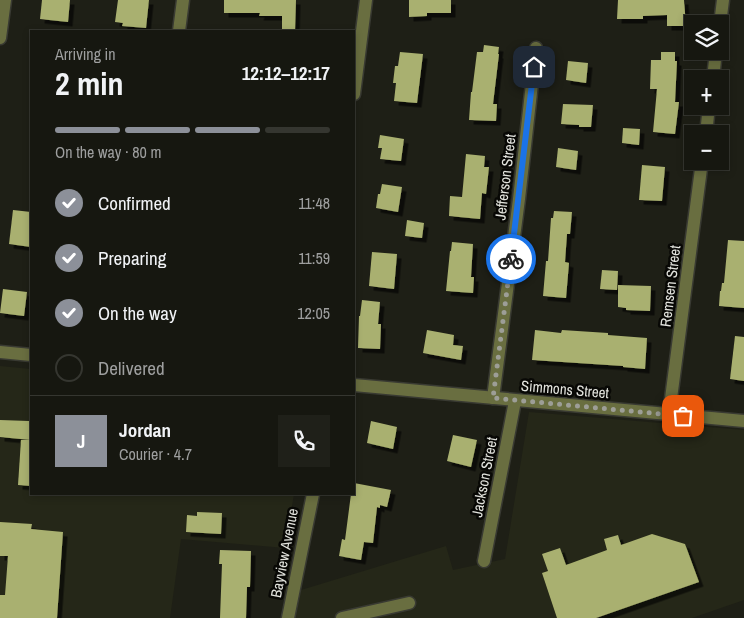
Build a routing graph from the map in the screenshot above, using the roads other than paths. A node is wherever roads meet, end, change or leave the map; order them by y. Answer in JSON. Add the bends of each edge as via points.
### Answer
{"nodes":[{"id":1,"x":5,"y":0,"type":"edge"},
{"id":2,"x":183,"y":0,"type":"edge"},
{"id":3,"x":366,"y":0,"type":"edge"},
{"id":4,"x":723,"y":0,"type":"edge"},
{"id":5,"x":721,"y":15,"type":"edge"},
{"id":6,"x":179,"y":30,"type":"edge"},
{"id":7,"x":0,"y":38,"type":"edge"},
{"id":8,"x":536,"y":48,"type":"dead end"},
{"id":9,"x":355,"y":86,"type":"edge"},
{"id":10,"x":701,"y":170,"type":"edge"},
{"id":11,"x":0,"y":352,"type":"edge"},
{"id":12,"x":30,"y":355,"type":"edge"},
{"id":13,"x":355,"y":385,"type":"edge"},
{"id":14,"x":493,"y":398,"type":"junction"},
{"id":15,"x":515,"y":400,"type":"junction"},
{"id":16,"x":670,"y":414,"type":"junction"},
{"id":17,"x":744,"y":421,"type":"edge"},
{"id":18,"x":313,"y":495,"type":"edge"},
{"id":19,"x":484,"y":561,"type":"dead end"},
{"id":20,"x":409,"y":603,"type":"dead end"},
{"id":21,"x":288,"y":618,"type":"edge"},
{"id":22,"x":342,"y":618,"type":"edge"}],
"edges":[{"from":1,"to":7,"type":"street"},
{"from":2,"to":6,"type":"street"},
{"from":3,"to":9,"type":"street"},
{"from":4,"to":5,"type":"street"},
{"from":8,"to":14,"type":"street","name":"Jefferson Street"},
{"from":10,"to":16,"type":"street","name":"Remsen Street"},
{"from":11,"to":12,"type":"street"},
{"from":13,"to":14,"type":"street","name":"Simmons Street"},
{"from":14,"to":15,"type":"street","name":"Simmons Street"},
{"from":15,"to":16,"type":"street","name":"Simmons Street"},
{"from":15,"to":19,"type":"street","name":"Jackson Street"},
{"from":16,"to":17,"type":"street","name":"Simmons Street"},
{"from":18,"to":21,"type":"street","name":"Bayview Avenue"},
{"from":20,"to":22,"type":"street"}]}
